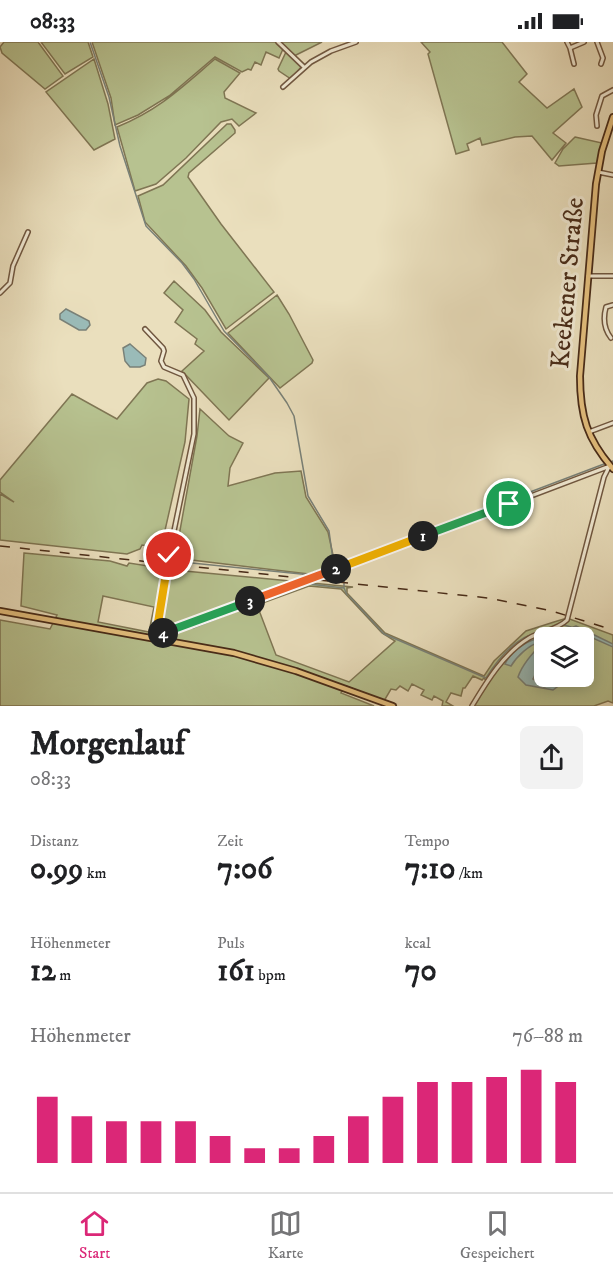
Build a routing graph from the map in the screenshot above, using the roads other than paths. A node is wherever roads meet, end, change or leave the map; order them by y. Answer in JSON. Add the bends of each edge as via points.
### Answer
{"nodes":[{"id":1,"x":278,"y":42,"type":"edge"},
{"id":2,"x":356,"y":42,"type":"edge"},
{"id":3,"x":567,"y":42,"type":"edge"},
{"id":4,"x":584,"y":42,"type":"edge"},
{"id":5,"x":597,"y":42,"type":"edge"},
{"id":6,"x":570,"y":48,"type":"junction"},
{"id":7,"x":574,"y":64,"type":"dead end"},
{"id":8,"x":601,"y":64,"type":"dead end"},
{"id":9,"x":304,"y":67,"type":"junction"},
{"id":10,"x":283,"y":87,"type":"dead end"},
{"id":11,"x":613,"y":90,"type":"edge"},
{"id":12,"x":613,"y":117,"type":"edge"},
{"id":13,"x":597,"y":126,"type":"dead end"},
{"id":14,"x":598,"y":172,"type":"junction"},
{"id":15,"x":613,"y":175,"type":"edge"},
{"id":16,"x":28,"y":232,"type":"dead end"},
{"id":17,"x":588,"y":276,"type":"junction"},
{"id":18,"x":613,"y":276,"type":"edge"},
{"id":19,"x":0,"y":293,"type":"edge"},
{"id":20,"x":613,"y":305,"type":"edge"},
{"id":21,"x":145,"y":329,"type":"dead end"},
{"id":22,"x":611,"y":338,"type":"dead end"},
{"id":23,"x":613,"y":423,"type":"edge"},
{"id":24,"x":588,"y":432,"type":"junction"},
{"id":25,"x":612,"y":468,"type":"edge"},
{"id":26,"x":0,"y":611,"type":"edge"},
{"id":27,"x":156,"y":636,"type":"junction"},
{"id":28,"x":393,"y":706,"type":"edge"},
{"id":29,"x":472,"y":706,"type":"edge"}],
"edges":[{"from":1,"to":9,"type":"street"},
{"from":2,"to":9,"type":"street"},
{"from":3,"to":6,"type":"street"},
{"from":4,"to":6,"type":"street"},
{"from":5,"to":8,"type":"street","via":[[603,58]]},
{"from":6,"to":7,"type":"street"},
{"from":9,"to":10,"type":"street"},
{"from":11,"to":13,"type":"street","via":[[602,96]]},
{"from":12,"to":14,"type":"main road","name":"Keekener Straße"},
{"from":14,"to":15,"type":"street"},
{"from":14,"to":17,"type":"main road","name":"Keekener Straße"},
{"from":16,"to":19,"type":"street","via":[[10,283]]},
{"from":17,"to":18,"type":"street"},
{"from":17,"to":24,"type":"main road","name":"Keekener Straße","via":[[580,376],[581,405]]},
{"from":20,"to":22,"type":"street","via":[[604,312],[606,331]]},
{"from":21,"to":27,"type":"street","via":[[163,348],[164,367],[181,374],[194,398],[194,434]]},
{"from":23,"to":24,"type":"street"},
{"from":24,"to":25,"type":"main road","name":"Keekener Straße"},
{"from":25,"to":27,"type":"street"},
{"from":25,"to":29,"type":"street","via":[[604,477],[568,618],[560,626],[515,647]]},
{"from":26,"to":27,"type":"main road"},
{"from":27,"to":28,"type":"main road","via":[[261,660]]}]}
